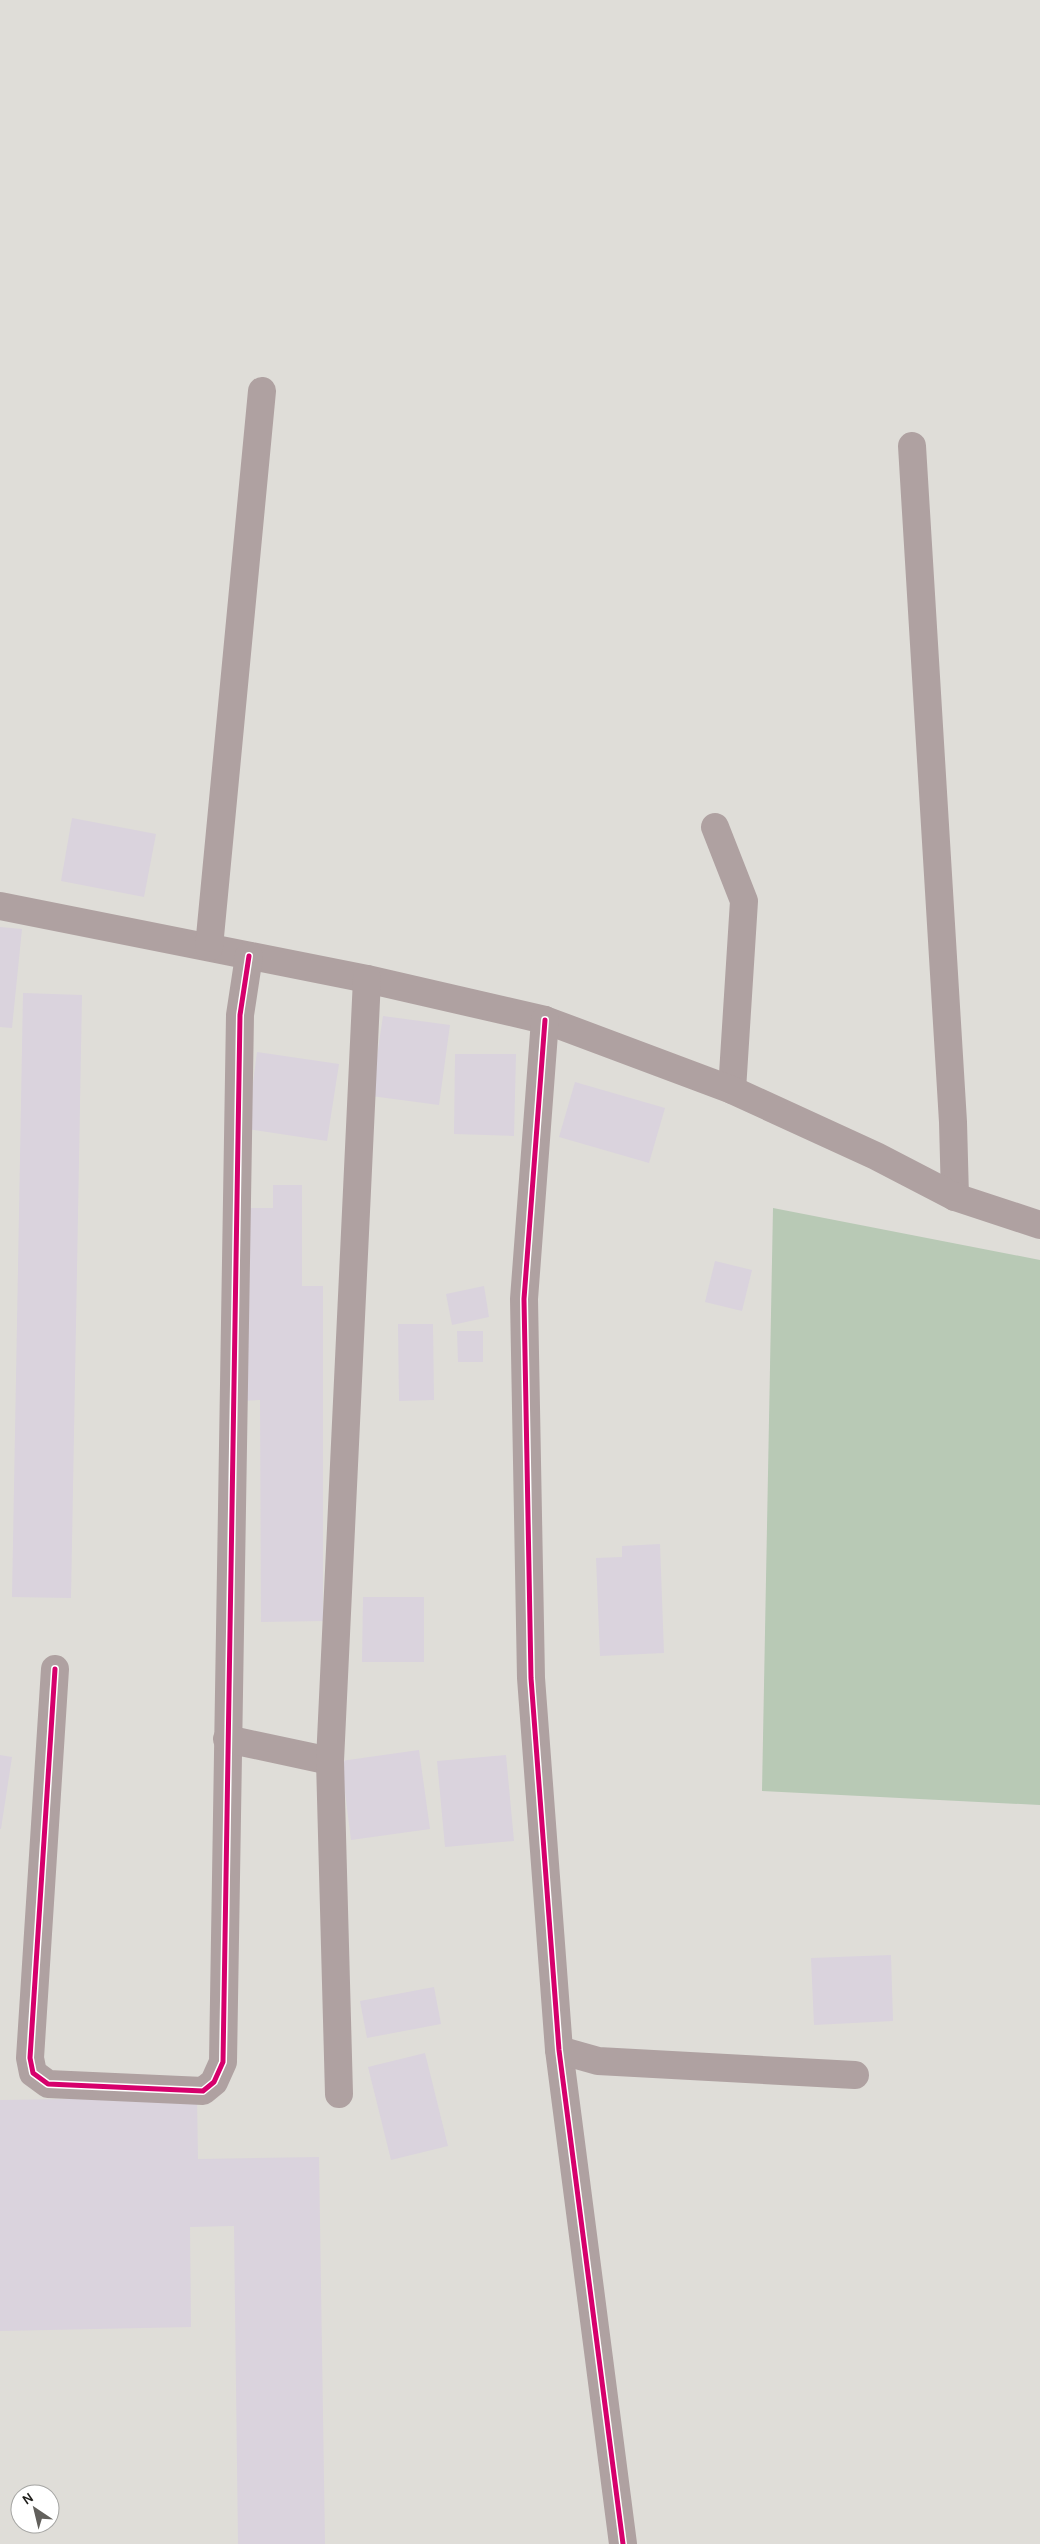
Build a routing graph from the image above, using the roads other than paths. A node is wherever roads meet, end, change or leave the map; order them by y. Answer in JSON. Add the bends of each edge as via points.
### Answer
{"nodes":[{"id":1,"x":262,"y":391,"type":"dead end"},
{"id":2,"x":912,"y":446,"type":"dead end"},
{"id":3,"x":716,"y":827,"type":"dead end"},
{"id":4,"x":0,"y":906,"type":"edge"},
{"id":5,"x":209,"y":947,"type":"junction"},
{"id":6,"x":249,"y":956,"type":"junction"},
{"id":7,"x":366,"y":979,"type":"junction"},
{"id":8,"x":545,"y":1020,"type":"junction"},
{"id":9,"x":732,"y":1090,"type":"junction"},
{"id":10,"x":955,"y":1197,"type":"junction"},
{"id":11,"x":1040,"y":1225,"type":"edge"},
{"id":12,"x":55,"y":1669,"type":"dead end"},
{"id":13,"x":227,"y":1739,"type":"junction"},
{"id":14,"x":330,"y":1761,"type":"junction"},
{"id":15,"x":559,"y":2050,"type":"junction"},
{"id":16,"x":854,"y":2075,"type":"dead end"},
{"id":17,"x":339,"y":2094,"type":"dead end"},
{"id":18,"x":623,"y":2544,"type":"edge"}],
"edges":[{"from":1,"to":5,"type":"street"},
{"from":2,"to":10,"type":"street"},
{"from":3,"to":9,"type":"street","via":[[744,901]]},
{"from":4,"to":5,"type":"street"},
{"from":5,"to":6,"type":"street"},
{"from":6,"to":7,"type":"street"},
{"from":6,"to":13,"type":"street","via":[[240,1014]]},
{"from":7,"to":8,"type":"street"},
{"from":7,"to":14,"type":"street"},
{"from":8,"to":9,"type":"street"},
{"from":8,"to":15,"type":"street","via":[[524,1310],[531,1678]]},
{"from":9,"to":10,"type":"street","via":[[876,1156]]},
{"from":10,"to":11,"type":"street"},
{"from":12,"to":13,"type":"street","via":[[30,2058],[33,2073],[48,2084],[203,2091],[214,2082],[223,2062]]},
{"from":13,"to":14,"type":"street"},
{"from":14,"to":17,"type":"street"},
{"from":15,"to":16,"type":"street","via":[[598,2061]]},
{"from":15,"to":18,"type":"street"}]}
